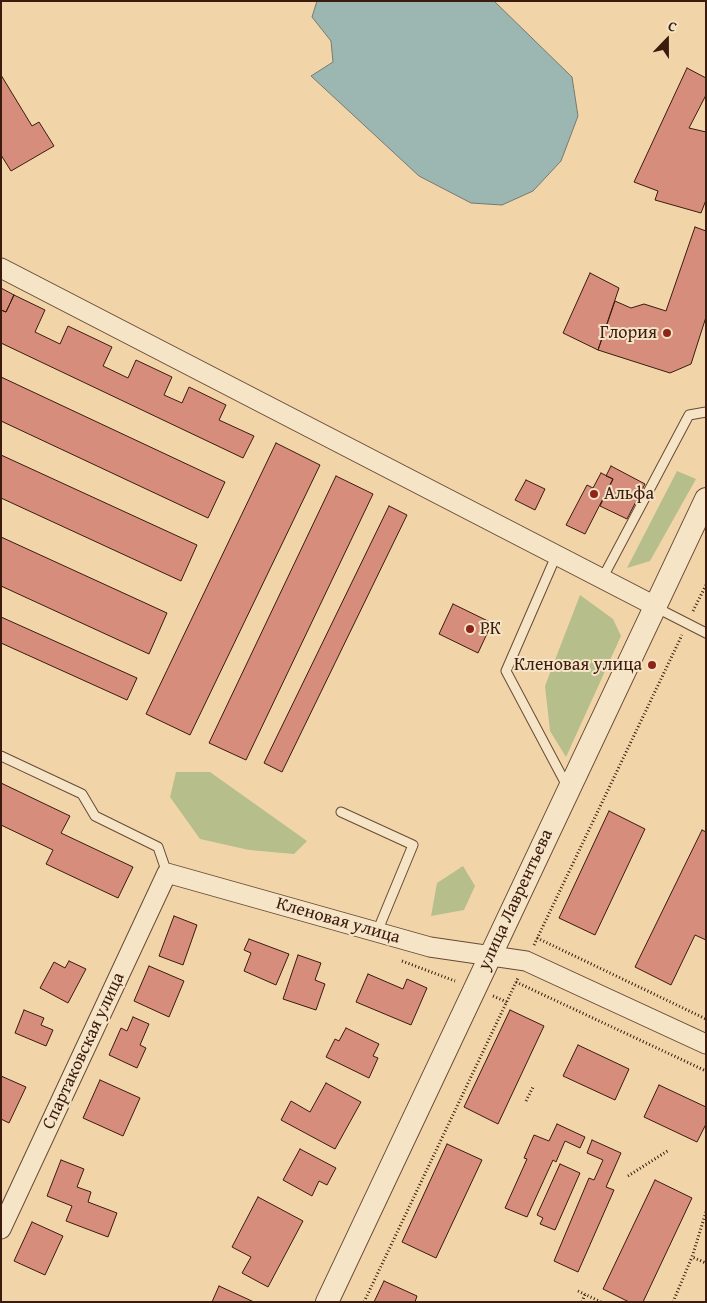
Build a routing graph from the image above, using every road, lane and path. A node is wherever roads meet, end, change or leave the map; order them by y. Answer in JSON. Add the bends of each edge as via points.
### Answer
{"nodes":[{"id":1,"x":1,"y":268,"type":"edge"},
{"id":2,"x":706,"y":412,"type":"edge"},
{"id":3,"x":706,"y":499,"type":"edge"},
{"id":4,"x":556,"y":556,"type":"junction"},
{"id":5,"x":602,"y":579,"type":"junction"},
{"id":6,"x":706,"y":585,"type":"edge"},
{"id":7,"x":654,"y":606,"type":"junction"},
{"id":8,"x":687,"y":623,"type":"junction"},
{"id":9,"x":706,"y":633,"type":"edge"},
{"id":10,"x":1,"y":756,"type":"edge"},
{"id":11,"x":569,"y":788,"type":"junction"},
{"id":12,"x":341,"y":812,"type":"dead end"},
{"id":13,"x":167,"y":873,"type":"junction"},
{"id":14,"x":377,"y":932,"type":"junction"},
{"id":15,"x":538,"y":938,"type":"junction"},
{"id":16,"x":491,"y":955,"type":"junction"},
{"id":17,"x":526,"y":961,"type":"junction"},
{"id":18,"x":516,"y":982,"type":"junction"},
{"id":19,"x":706,"y":1019,"type":"edge"},
{"id":20,"x":706,"y":1044,"type":"edge"},
{"id":21,"x":706,"y":1070,"type":"edge"},
{"id":22,"x":532,"y":1087,"type":"dead end"},
{"id":23,"x":526,"y":1101,"type":"dead end"},
{"id":24,"x":669,"y":1150,"type":"dead end"},
{"id":25,"x":628,"y":1176,"type":"dead end"},
{"id":26,"x":706,"y":1212,"type":"edge"},
{"id":27,"x":1,"y":1229,"type":"edge"},
{"id":28,"x":692,"y":1257,"type":"junction"},
{"id":29,"x":706,"y":1263,"type":"edge"},
{"id":30,"x":578,"y":1291,"type":"dead end"},
{"id":31,"x":585,"y":1294,"type":"junction"},
{"id":32,"x":327,"y":1302,"type":"edge"},
{"id":33,"x":364,"y":1302,"type":"edge"},
{"id":34,"x":582,"y":1302,"type":"edge"},
{"id":35,"x":601,"y":1302,"type":"edge"},
{"id":36,"x":673,"y":1302,"type":"edge"}],
"edges":[{"from":1,"to":4,"type":"street"},
{"from":2,"to":5,"type":"lane","via":[[689,415]]},
{"from":3,"to":7,"type":"street","name":"улица Лаврентьева"},
{"from":4,"to":5,"type":"street"},
{"from":4,"to":11,"type":"lane","via":[[506,671]]},
{"from":5,"to":7,"type":"street"},
{"from":6,"to":8,"type":"path"},
{"from":7,"to":8,"type":"lane"},
{"from":7,"to":11,"type":"street","name":"улица Лаврентьева"},
{"from":8,"to":9,"type":"lane"},
{"from":8,"to":15,"type":"path"},
{"from":10,"to":13,"type":"lane","via":[[82,794],[95,816],[158,848]]},
{"from":11,"to":16,"type":"street","name":"улица Лаврентьева"},
{"from":12,"to":14,"type":"lane","via":[[413,845]]},
{"from":13,"to":14,"type":"street","name":"Кленовая улица"},
{"from":13,"to":27,"type":"street","name":"Спартаковская улица"},
{"from":14,"to":16,"type":"street","name":"Кленовая улица","via":[[430,947]]},
{"from":15,"to":17,"type":"path"},
{"from":15,"to":19,"type":"path"},
{"from":16,"to":17,"type":"street","name":"Кленовая улица"},
{"from":16,"to":32,"type":"street","name":"улица Лаврентьева"},
{"from":17,"to":18,"type":"path"},
{"from":17,"to":20,"type":"street","name":"Кленовая улица"},
{"from":18,"to":21,"type":"path"},
{"from":18,"to":33,"type":"path"},
{"from":22,"to":23,"type":"path"},
{"from":24,"to":25,"type":"path"},
{"from":26,"to":28,"type":"path"},
{"from":28,"to":29,"type":"path"},
{"from":28,"to":36,"type":"path"},
{"from":30,"to":31,"type":"path"},
{"from":31,"to":34,"type":"path"},
{"from":31,"to":35,"type":"path"}]}
